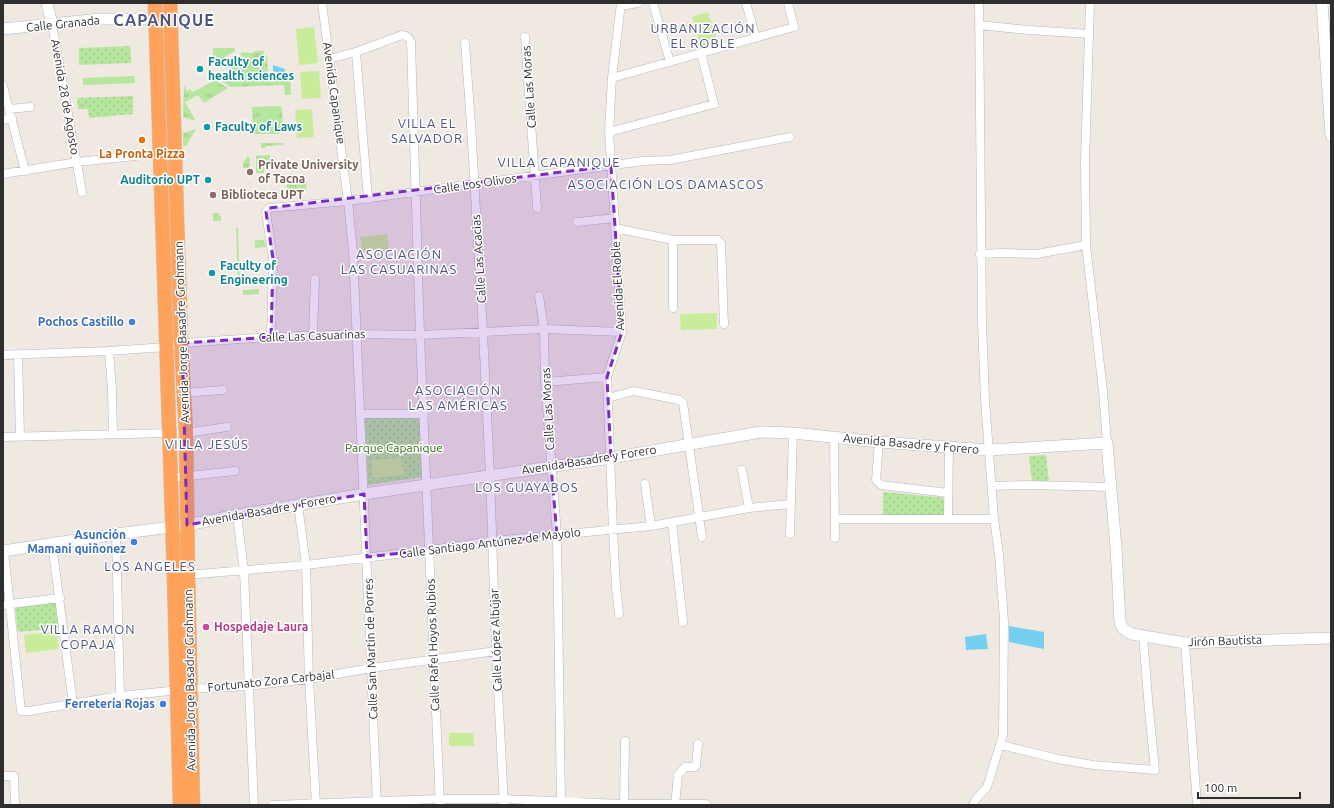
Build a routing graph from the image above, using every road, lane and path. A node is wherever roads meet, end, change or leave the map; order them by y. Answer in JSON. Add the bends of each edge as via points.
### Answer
{"nodes":[{"id":1,"x":48,"y":3,"type":"edge"},
{"id":2,"x":155,"y":3,"type":"edge"},
{"id":3,"x":170,"y":3,"type":"edge"},
{"id":4,"x":322,"y":3,"type":"edge"},
{"id":5,"x":638,"y":3,"type":"edge"},
{"id":6,"x":653,"y":3,"type":"edge"},
{"id":7,"x":746,"y":3,"type":"edge"},
{"id":8,"x":788,"y":3,"type":"edge"},
{"id":9,"x":979,"y":3,"type":"edge"},
{"id":10,"x":1090,"y":3,"type":"edge"},
{"id":11,"x":1322,"y":3,"type":"edge"},
{"id":12,"x":621,"y":4,"type":"edge"},
{"id":13,"x":155,"y":19,"type":"junction"},
{"id":14,"x":171,"y":21,"type":"junction"},
{"id":15,"x":52,"y":24,"type":"junction"},
{"id":16,"x":979,"y":25,"type":"junction"},
{"id":17,"x":3,"y":29,"type":"edge"},
{"id":18,"x":1088,"y":34,"type":"junction"},
{"id":19,"x":525,"y":37,"type":"dead end"},
{"id":20,"x":756,"y":38,"type":"junction"},
{"id":21,"x":465,"y":43,"type":"dead end"},
{"id":22,"x":356,"y":52,"type":"junction"},
{"id":23,"x":701,"y":53,"type":"junction"},
{"id":24,"x":330,"y":59,"type":"junction"},
{"id":25,"x":670,"y":62,"type":"junction"},
{"id":26,"x":612,"y":78,"type":"junction"},
{"id":27,"x":3,"y":86,"type":"edge"},
{"id":28,"x":30,"y":107,"type":"dead end"},
{"id":29,"x":9,"y":109,"type":"junction"},
{"id":30,"x":12,"y":118,"type":"junction"},
{"id":31,"x":3,"y":120,"type":"edge"},
{"id":32,"x":609,"y":132,"type":"junction"},
{"id":33,"x":1331,"y":136,"type":"edge"},
{"id":34,"x":790,"y":137,"type":"dead end"},
{"id":35,"x":160,"y":155,"type":"junction"},
{"id":36,"x":176,"y":159,"type":"junction"},
{"id":37,"x":77,"y":162,"type":"junction"},
{"id":38,"x":611,"y":166,"type":"junction"},
{"id":39,"x":25,"y":171,"type":"junction"},
{"id":40,"x":3,"y":174,"type":"edge"},
{"id":41,"x":535,"y":176,"type":"junction"},
{"id":42,"x":474,"y":184,"type":"junction"},
{"id":43,"x":82,"y":192,"type":"dead end"},
{"id":44,"x":416,"y":192,"type":"junction"},
{"id":45,"x":368,"y":199,"type":"junction"},
{"id":46,"x":348,"y":201,"type":"junction"},
{"id":47,"x":537,"y":208,"type":"dead end"},
{"id":48,"x":615,"y":218,"type":"junction"},
{"id":49,"x":577,"y":222,"type":"dead end"},
{"id":50,"x":615,"y":228,"type":"junction"},
{"id":51,"x":673,"y":240,"type":"junction"},
{"id":52,"x":1086,"y":245,"type":"junction"},
{"id":53,"x":980,"y":254,"type":"junction"},
{"id":54,"x":315,"y":279,"type":"dead end"},
{"id":55,"x":539,"y":296,"type":"dead end"},
{"id":56,"x":673,"y":308,"type":"dead end"},
{"id":57,"x":724,"y":324,"type":"dead end"},
{"id":58,"x":544,"y":329,"type":"junction"},
{"id":59,"x":483,"y":332,"type":"junction"},
{"id":60,"x":622,"y":332,"type":"junction"},
{"id":61,"x":357,"y":334,"type":"junction"},
{"id":62,"x":313,"y":335,"type":"junction"},
{"id":63,"x":420,"y":335,"type":"junction"},
{"id":64,"x":271,"y":337,"type":"junction"},
{"id":65,"x":182,"y":343,"type":"junction"},
{"id":66,"x":166,"y":347,"type":"junction"},
{"id":67,"x":109,"y":351,"type":"junction"},
{"id":68,"x":18,"y":354,"type":"junction"},
{"id":69,"x":3,"y":355,"type":"edge"},
{"id":70,"x":608,"y":378,"type":"junction"},
{"id":71,"x":546,"y":382,"type":"junction"},
{"id":72,"x":223,"y":390,"type":"dead end"},
{"id":73,"x":184,"y":393,"type":"junction"},
{"id":74,"x":608,"y":398,"type":"junction"},
{"id":75,"x":185,"y":411,"type":"junction"},
{"id":76,"x":169,"y":412,"type":"junction"},
{"id":77,"x":360,"y":414,"type":"junction"},
{"id":78,"x":424,"y":414,"type":"junction"},
{"id":79,"x":227,"y":427,"type":"dead end"},
{"id":80,"x":169,"y":433,"type":"junction"},
{"id":81,"x":186,"y":433,"type":"junction"},
{"id":82,"x":793,"y":433,"type":"junction"},
{"id":83,"x":114,"y":434,"type":"junction"},
{"id":84,"x":3,"y":437,"type":"edge"},
{"id":85,"x":20,"y":437,"type":"junction"},
{"id":86,"x":834,"y":437,"type":"junction"},
{"id":87,"x":879,"y":442,"type":"junction"},
{"id":88,"x":1108,"y":443,"type":"junction"},
{"id":89,"x":689,"y":444,"type":"junction"},
{"id":90,"x":949,"y":446,"type":"junction"},
{"id":91,"x":989,"y":450,"type":"junction"},
{"id":92,"x":611,"y":458,"type":"junction"},
{"id":93,"x":551,"y":466,"type":"junction"},
{"id":94,"x":742,"y":470,"type":"dead end"},
{"id":95,"x":235,"y":471,"type":"dead end"},
{"id":96,"x":490,"y":475,"type":"junction"},
{"id":97,"x":186,"y":476,"type":"junction"},
{"id":98,"x":171,"y":478,"type":"junction"},
{"id":99,"x":426,"y":484,"type":"junction"},
{"id":100,"x":645,"y":484,"type":"dead end"},
{"id":101,"x":992,"y":486,"type":"junction"},
{"id":102,"x":1111,"y":487,"type":"junction"},
{"id":103,"x":948,"y":493,"type":"junction"},
{"id":104,"x":364,"y":494,"type":"junction"},
{"id":105,"x":790,"y":504,"type":"junction"},
{"id":106,"x":298,"y":505,"type":"junction"},
{"id":107,"x":749,"y":508,"type":"junction"},
{"id":108,"x":237,"y":514,"type":"junction"},
{"id":109,"x":699,"y":518,"type":"junction"},
{"id":110,"x":948,"y":518,"type":"junction"},
{"id":111,"x":836,"y":519,"type":"junction"},
{"id":112,"x":994,"y":519,"type":"junction"},
{"id":113,"x":672,"y":523,"type":"junction"},
{"id":114,"x":187,"y":526,"type":"junction"},
{"id":115,"x":651,"y":526,"type":"junction"},
{"id":116,"x":173,"y":528,"type":"junction"},
{"id":117,"x":613,"y":530,"type":"junction"},
{"id":118,"x":116,"y":534,"type":"junction"},
{"id":119,"x":790,"y":534,"type":"dead end"},
{"id":120,"x":557,"y":535,"type":"junction"},
{"id":121,"x":702,"y":537,"type":"dead end"},
{"id":122,"x":835,"y":538,"type":"dead end"},
{"id":123,"x":493,"y":541,"type":"junction"},
{"id":124,"x":52,"y":544,"type":"junction"},
{"id":125,"x":430,"y":550,"type":"junction"},
{"id":126,"x":3,"y":551,"type":"edge"},
{"id":127,"x":367,"y":557,"type":"junction"},
{"id":128,"x":306,"y":565,"type":"junction"},
{"id":129,"x":244,"y":570,"type":"junction"},
{"id":130,"x":181,"y":575,"type":"junction"},
{"id":131,"x":60,"y":598,"type":"junction"},
{"id":132,"x":6,"y":605,"type":"edge"},
{"id":133,"x":618,"y":614,"type":"dead end"},
{"id":134,"x":683,"y":622,"type":"dead end"},
{"id":135,"x":1144,"y":636,"type":"junction"},
{"id":136,"x":1331,"y":638,"type":"edge"},
{"id":137,"x":1185,"y":643,"type":"junction"},
{"id":138,"x":496,"y":651,"type":"junction"},
{"id":139,"x":434,"y":660,"type":"junction"},
{"id":140,"x":371,"y":668,"type":"junction"},
{"id":141,"x":309,"y":679,"type":"junction"},
{"id":142,"x":248,"y":686,"type":"junction"},
{"id":143,"x":184,"y":690,"type":"junction"},
{"id":144,"x":120,"y":696,"type":"junction"},
{"id":145,"x":73,"y":704,"type":"junction"},
{"id":146,"x":625,"y":740,"type":"dead end"},
{"id":147,"x":698,"y":744,"type":"dead end"},
{"id":148,"x":1001,"y":745,"type":"junction"},
{"id":149,"x":3,"y":776,"type":"edge"},
{"id":150,"x":440,"y":802,"type":"edge"},
{"id":151,"x":504,"y":802,"type":"edge"},
{"id":152,"x":377,"y":803,"type":"edge"},
{"id":153,"x":561,"y":803,"type":"edge"},
{"id":154,"x":624,"y":804,"type":"edge"},
{"id":155,"x":706,"y":804,"type":"edge"},
{"id":156,"x":15,"y":805,"type":"edge"},
{"id":157,"x":180,"y":805,"type":"edge"},
{"id":158,"x":194,"y":805,"type":"edge"},
{"id":159,"x":254,"y":805,"type":"edge"},
{"id":160,"x":274,"y":805,"type":"edge"},
{"id":161,"x":316,"y":805,"type":"edge"},
{"id":162,"x":642,"y":805,"type":"edge"},
{"id":163,"x":675,"y":805,"type":"edge"},
{"id":164,"x":973,"y":805,"type":"edge"},
{"id":165,"x":1197,"y":805,"type":"edge"}],
"edges":[{"from":1,"to":15,"type":"street","name":"Avenida 28 de Agosto"},
{"from":2,"to":13,"type":"highway","name":"Avenida Jorge Basadre Grohmann"},
{"from":3,"to":14,"type":"highway","name":"Avenida Jorge Basadre Grohmann"},
{"from":4,"to":24,"type":"street","name":"Avenida Capanique"},
{"from":5,"to":12,"type":"street"},
{"from":6,"to":25,"type":"street"},
{"from":7,"to":20,"type":"street"},
{"from":8,"to":20,"type":"street","via":[[794,27]]},
{"from":9,"to":16,"type":"street"},
{"from":10,"to":18,"type":"street"},
{"from":11,"to":33,"type":"street"},
{"from":12,"to":26,"type":"street","name":"Avenida El Roble"},
{"from":13,"to":14,"type":"street","name":"Calle Granada"},
{"from":13,"to":15,"type":"street","name":"Calle Granada"},
{"from":13,"to":35,"type":"highway","name":"Avenida Jorge Basadre Grohmann"},
{"from":14,"to":36,"type":"highway","name":"Avenida Jorge Basadre Grohmann"},
{"from":15,"to":17,"type":"street","name":"Calle Granada"},
{"from":15,"to":37,"type":"street","name":"Avenida 28 de Agosto"},
{"from":16,"to":18,"type":"street"},
{"from":16,"to":53,"type":"street"},
{"from":18,"to":52,"type":"street"},
{"from":19,"to":41,"type":"street","name":"Calle Las Moras"},
{"from":20,"to":23,"type":"street"},
{"from":21,"to":42,"type":"street","name":"Calle Las Acacias"},
{"from":22,"to":24,"type":"street"},
{"from":22,"to":44,"type":"street","name":"Calle Rafel Hoyos Rubios","via":[[402,35],[406,35],[411,42]]},
{"from":22,"to":45,"type":"street"},
{"from":23,"to":25,"type":"street"},
{"from":23,"to":32,"type":"street","via":[[714,104]]},
{"from":24,"to":46,"type":"street","name":"Avenida Capanique"},
{"from":25,"to":26,"type":"street"},
{"from":26,"to":32,"type":"street","name":"Avenida El Roble"},
{"from":27,"to":29,"type":"street"},
{"from":28,"to":29,"type":"street"},
{"from":29,"to":30,"type":"street"},
{"from":30,"to":31,"type":"street"},
{"from":30,"to":39,"type":"street"},
{"from":32,"to":38,"type":"street","name":"Avenida El Roble"},
{"from":34,"to":38,"type":"street","name":"Calle Los Olivos","via":[[670,160]]},
{"from":35,"to":36,"type":"street"},
{"from":35,"to":37,"type":"street"},
{"from":35,"to":66,"type":"highway","name":"Avenida Jorge Basadre Grohmann"},
{"from":36,"to":65,"type":"highway","name":"Avenida Jorge Basadre Grohmann"},
{"from":37,"to":39,"type":"street"},
{"from":37,"to":43,"type":"street","name":"Avenida 28 de Agosto"},
{"from":38,"to":41,"type":"street","name":"Calle Los Olivos"},
{"from":38,"to":48,"type":"street","name":"Avenida El Roble"},
{"from":39,"to":40,"type":"street"},
{"from":41,"to":42,"type":"street","name":"Calle Los Olivos"},
{"from":41,"to":47,"type":"street","name":"Calle Las Moras"},
{"from":42,"to":44,"type":"street","name":"Calle Los Olivos"},
{"from":42,"to":59,"type":"street","name":"Calle Las Acacias"},
{"from":44,"to":45,"type":"street","name":"Calle Los Olivos"},
{"from":44,"to":63,"type":"street","name":"Calle Rafel Hoyos Rubios"},
{"from":45,"to":46,"type":"street","name":"Calle Los Olivos"},
{"from":46,"to":61,"type":"street","name":"Avenida Capanique"},
{"from":46,"to":64,"type":"street","name":"Calle Los Olivos","via":[[269,208],[266,212],[274,259]]},
{"from":48,"to":49,"type":"street"},
{"from":48,"to":50,"type":"street","name":"Avenida El Roble"},
{"from":50,"to":51,"type":"street"},
{"from":50,"to":60,"type":"street","name":"Avenida El Roble"},
{"from":51,"to":56,"type":"street"},
{"from":51,"to":57,"type":"street","via":[[718,240],[721,243]]},
{"from":52,"to":53,"type":"street","via":[[1037,254]]},
{"from":52,"to":88,"type":"street"},
{"from":53,"to":91,"type":"street"},
{"from":54,"to":62,"type":"street"},
{"from":55,"to":58,"type":"street","name":"Calle Las Moras"},
{"from":58,"to":59,"type":"street","name":"Calle Las Casuarinas"},
{"from":58,"to":60,"type":"street","name":"Calle Las Casuarinas"},
{"from":58,"to":71,"type":"street","name":"Calle Las Moras"},
{"from":59,"to":63,"type":"street","name":"Calle Las Casuarinas"},
{"from":59,"to":96,"type":"street","name":"Calle Las Acacias"},
{"from":60,"to":70,"type":"street","name":"Avenida El Roble"},
{"from":61,"to":62,"type":"street","name":"Calle Las Casuarinas"},
{"from":61,"to":63,"type":"street","name":"Calle Las Casuarinas"},
{"from":61,"to":77,"type":"street","name":"Avenida Capanique"},
{"from":62,"to":64,"type":"street","name":"Calle Las Casuarinas"},
{"from":63,"to":78,"type":"street","name":"Calle Rafel Hoyos Rubios"},
{"from":64,"to":65,"type":"street","name":"Calle Las Casuarinas"},
{"from":65,"to":66,"type":"street","name":"Calle Las Casuarinas"},
{"from":65,"to":73,"type":"highway","name":"Avenida Jorge Basadre Grohmann"},
{"from":66,"to":67,"type":"street","name":"Calle Las Casuarinas"},
{"from":66,"to":76,"type":"highway","name":"Avenida Jorge Basadre Grohmann"},
{"from":67,"to":68,"type":"street","name":"Calle Las Casuarinas"},
{"from":67,"to":83,"type":"street"},
{"from":68,"to":69,"type":"street","name":"Calle Las Casuarinas"},
{"from":68,"to":85,"type":"street"},
{"from":70,"to":71,"type":"street"},
{"from":70,"to":74,"type":"street","name":"Avenida El Roble"},
{"from":71,"to":93,"type":"street","name":"Calle Las Moras"},
{"from":72,"to":73,"type":"street"},
{"from":73,"to":75,"type":"highway","name":"Avenida Jorge Basadre Grohmann"},
{"from":74,"to":89,"type":"street","via":[[634,391],[679,400],[684,405]]},
{"from":74,"to":92,"type":"street","name":"Avenida El Roble"},
{"from":75,"to":76,"type":"highway"},
{"from":75,"to":81,"type":"highway","name":"Avenida Jorge Basadre Grohmann"},
{"from":76,"to":80,"type":"highway","name":"Avenida Jorge Basadre Grohmann"},
{"from":77,"to":78,"type":"street"},
{"from":77,"to":104,"type":"street","name":"Avenida Capanique"},
{"from":78,"to":99,"type":"street","name":"Calle Rafel Hoyos Rubios"},
{"from":79,"to":81,"type":"street"},
{"from":80,"to":83,"type":"street"},
{"from":80,"to":98,"type":"highway","name":"Avenida Jorge Basadre Grohmann"},
{"from":81,"to":97,"type":"highway","name":"Avenida Jorge Basadre Grohmann"},
{"from":82,"to":86,"type":"street","name":"Avenida Basadre y Forero"},
{"from":82,"to":89,"type":"street","name":"Avenida Basadre y Forero","via":[[761,432]]},
{"from":82,"to":105,"type":"street"},
{"from":83,"to":85,"type":"street"},
{"from":84,"to":85,"type":"street"},
{"from":86,"to":87,"type":"street","name":"Avenida Basadre y Forero"},
{"from":86,"to":111,"type":"street"},
{"from":87,"to":90,"type":"street","name":"Avenida Basadre y Forero"},
{"from":87,"to":103,"type":"street","via":[[876,480],[881,484]]},
{"from":88,"to":91,"type":"street","name":"Avenida Basadre y Forero"},
{"from":88,"to":102,"type":"street"},
{"from":89,"to":92,"type":"street","name":"Avenida Basadre y Forero"},
{"from":89,"to":109,"type":"street"},
{"from":90,"to":91,"type":"street","name":"Avenida Basadre y Forero"},
{"from":90,"to":103,"type":"street"},
{"from":91,"to":101,"type":"street"},
{"from":92,"to":93,"type":"street","name":"Avenida Basadre y Forero"},
{"from":92,"to":117,"type":"street","name":"Avenida El Roble"},
{"from":93,"to":96,"type":"street","name":"Avenida Basadre y Forero"},
{"from":93,"to":120,"type":"street","name":"Calle Las Moras"},
{"from":94,"to":107,"type":"street"},
{"from":95,"to":97,"type":"street"},
{"from":96,"to":99,"type":"street","name":"Avenida Basadre y Forero"},
{"from":96,"to":123,"type":"street","name":"Calle López Albújar"},
{"from":97,"to":98,"type":"street"},
{"from":97,"to":114,"type":"highway","name":"Avenida Jorge Basadre Grohmann"},
{"from":98,"to":116,"type":"highway","name":"Avenida Jorge Basadre Grohmann"},
{"from":99,"to":104,"type":"street","name":"Avenida Basadre y Forero"},
{"from":99,"to":125,"type":"street","name":"Calle Rafel Hoyos Rubios"},
{"from":100,"to":115,"type":"street"},
{"from":101,"to":102,"type":"street"},
{"from":101,"to":112,"type":"street"},
{"from":102,"to":135,"type":"street","name":"Jirón Bautista","via":[[1120,622],[1126,631]]},
{"from":103,"to":110,"type":"street"},
{"from":104,"to":106,"type":"street","name":"Avenida Basadre y Forero"},
{"from":104,"to":127,"type":"street","name":"Calle San Martín de Porres"},
{"from":105,"to":107,"type":"street","name":"Calle Santiago Antúnez de Mayolo"},
{"from":105,"to":119,"type":"street"},
{"from":106,"to":108,"type":"street","name":"Avenida Basadre y Forero"},
{"from":106,"to":128,"type":"street"},
{"from":107,"to":109,"type":"street","name":"Calle Santiago Antúnez de Mayolo"},
{"from":108,"to":114,"type":"street","name":"Avenida Basadre y Forero"},
{"from":108,"to":129,"type":"street"},
{"from":109,"to":113,"type":"street","name":"Calle Santiago Antúnez de Mayolo"},
{"from":109,"to":121,"type":"street"},
{"from":110,"to":111,"type":"street"},
{"from":110,"to":112,"type":"street"},
{"from":111,"to":122,"type":"street"},
{"from":112,"to":148,"type":"street","via":[[1004,621]]},
{"from":113,"to":115,"type":"street","name":"Calle Santiago Antúnez de Mayolo"},
{"from":113,"to":134,"type":"street"},
{"from":114,"to":116,"type":"street","name":"Avenida Basadre y Forero"},
{"from":114,"to":130,"type":"highway","name":"Avenida Jorge Basadre Grohmann"},
{"from":115,"to":117,"type":"street","name":"Calle Santiago Antúnez de Mayolo"},
{"from":116,"to":118,"type":"street","name":"Avenida Basadre y Forero"},
{"from":116,"to":130,"type":"highway","name":"Avenida Jorge Basadre Grohmann"},
{"from":117,"to":120,"type":"street","name":"Calle Santiago Antúnez de Mayolo"},
{"from":117,"to":133,"type":"street","name":"Avenida El Roble"},
{"from":118,"to":124,"type":"street","name":"Avenida Basadre y Forero"},
{"from":118,"to":144,"type":"street"},
{"from":120,"to":123,"type":"street","name":"Calle Santiago Antúnez de Mayolo"},
{"from":120,"to":153,"type":"street","name":"Calle Las Moras"},
{"from":123,"to":125,"type":"street","name":"Calle Santiago Antúnez de Mayolo"},
{"from":123,"to":138,"type":"street","name":"Calle López Albújar"},
{"from":124,"to":126,"type":"street","name":"Avenida Basadre y Forero"},
{"from":124,"to":131,"type":"street"},
{"from":125,"to":127,"type":"street","name":"Calle Santiago Antúnez de Mayolo"},
{"from":125,"to":139,"type":"street","name":"Calle Rafel Hoyos Rubios"},
{"from":126,"to":132,"type":"street"},
{"from":127,"to":128,"type":"street","name":"Calle Santiago Antúnez de Mayolo"},
{"from":127,"to":140,"type":"street","name":"Calle San Martín de Porres"},
{"from":128,"to":129,"type":"street","name":"Calle Santiago Antúnez de Mayolo"},
{"from":128,"to":141,"type":"street"},
{"from":129,"to":130,"type":"street","name":"Calle Santiago Antúnez de Mayolo"},
{"from":129,"to":142,"type":"street"},
{"from":130,"to":143,"type":"highway","name":"Avenida Jorge Basadre Grohmann"},
{"from":131,"to":132,"type":"street"},
{"from":131,"to":145,"type":"street"},
{"from":132,"to":145,"type":"street","name":"Fortunato Zora Carbajal","via":[[21,711]]},
{"from":135,"to":137,"type":"street","name":"Jirón Bautista"},
{"from":135,"to":148,"type":"street","via":[[1155,770],[1058,760]]},
{"from":136,"to":137,"type":"street","name":"Jirón Bautista"},
{"from":137,"to":165,"type":"street"},
{"from":138,"to":139,"type":"street","name":"Fortunato Zora Carbajal"},
{"from":138,"to":151,"type":"street","name":"Calle López Albújar"},
{"from":139,"to":140,"type":"street","name":"Fortunato Zora Carbajal"},
{"from":139,"to":150,"type":"street","name":"Calle Rafel Hoyos Rubios"},
{"from":140,"to":141,"type":"street","name":"Fortunato Zora Carbajal"},
{"from":140,"to":152,"type":"street","name":"Calle San Martín de Porres"},
{"from":141,"to":142,"type":"street","name":"Fortunato Zora Carbajal"},
{"from":141,"to":161,"type":"street"},
{"from":142,"to":143,"type":"street","name":"Fortunato Zora Carbajal"},
{"from":142,"to":159,"type":"street"},
{"from":143,"to":144,"type":"street","name":"Fortunato Zora Carbajal"},
{"from":143,"to":157,"type":"highway","name":"Avenida Jorge Basadre Grohmann"},
{"from":143,"to":158,"type":"highway","name":"Avenida Jorge Basadre Grohmann"},
{"from":144,"to":145,"type":"street","name":"Fortunato Zora Carbajal"},
{"from":146,"to":154,"type":"street"},
{"from":147,"to":163,"type":"street","via":[[696,766],[685,767],[678,775]]},
{"from":148,"to":164,"type":"street","via":[[988,787]]},
{"from":149,"to":156,"type":"street","via":[[14,776]]},
{"from":150,"to":151,"type":"street"},
{"from":150,"to":152,"type":"street"},
{"from":151,"to":153,"type":"street"},
{"from":152,"to":161,"type":"street"},
{"from":153,"to":154,"type":"street"},
{"from":154,"to":162,"type":"street"},
{"from":155,"to":163,"type":"street"},
{"from":160,"to":161,"type":"street"},
{"from":162,"to":163,"type":"street"}]}
